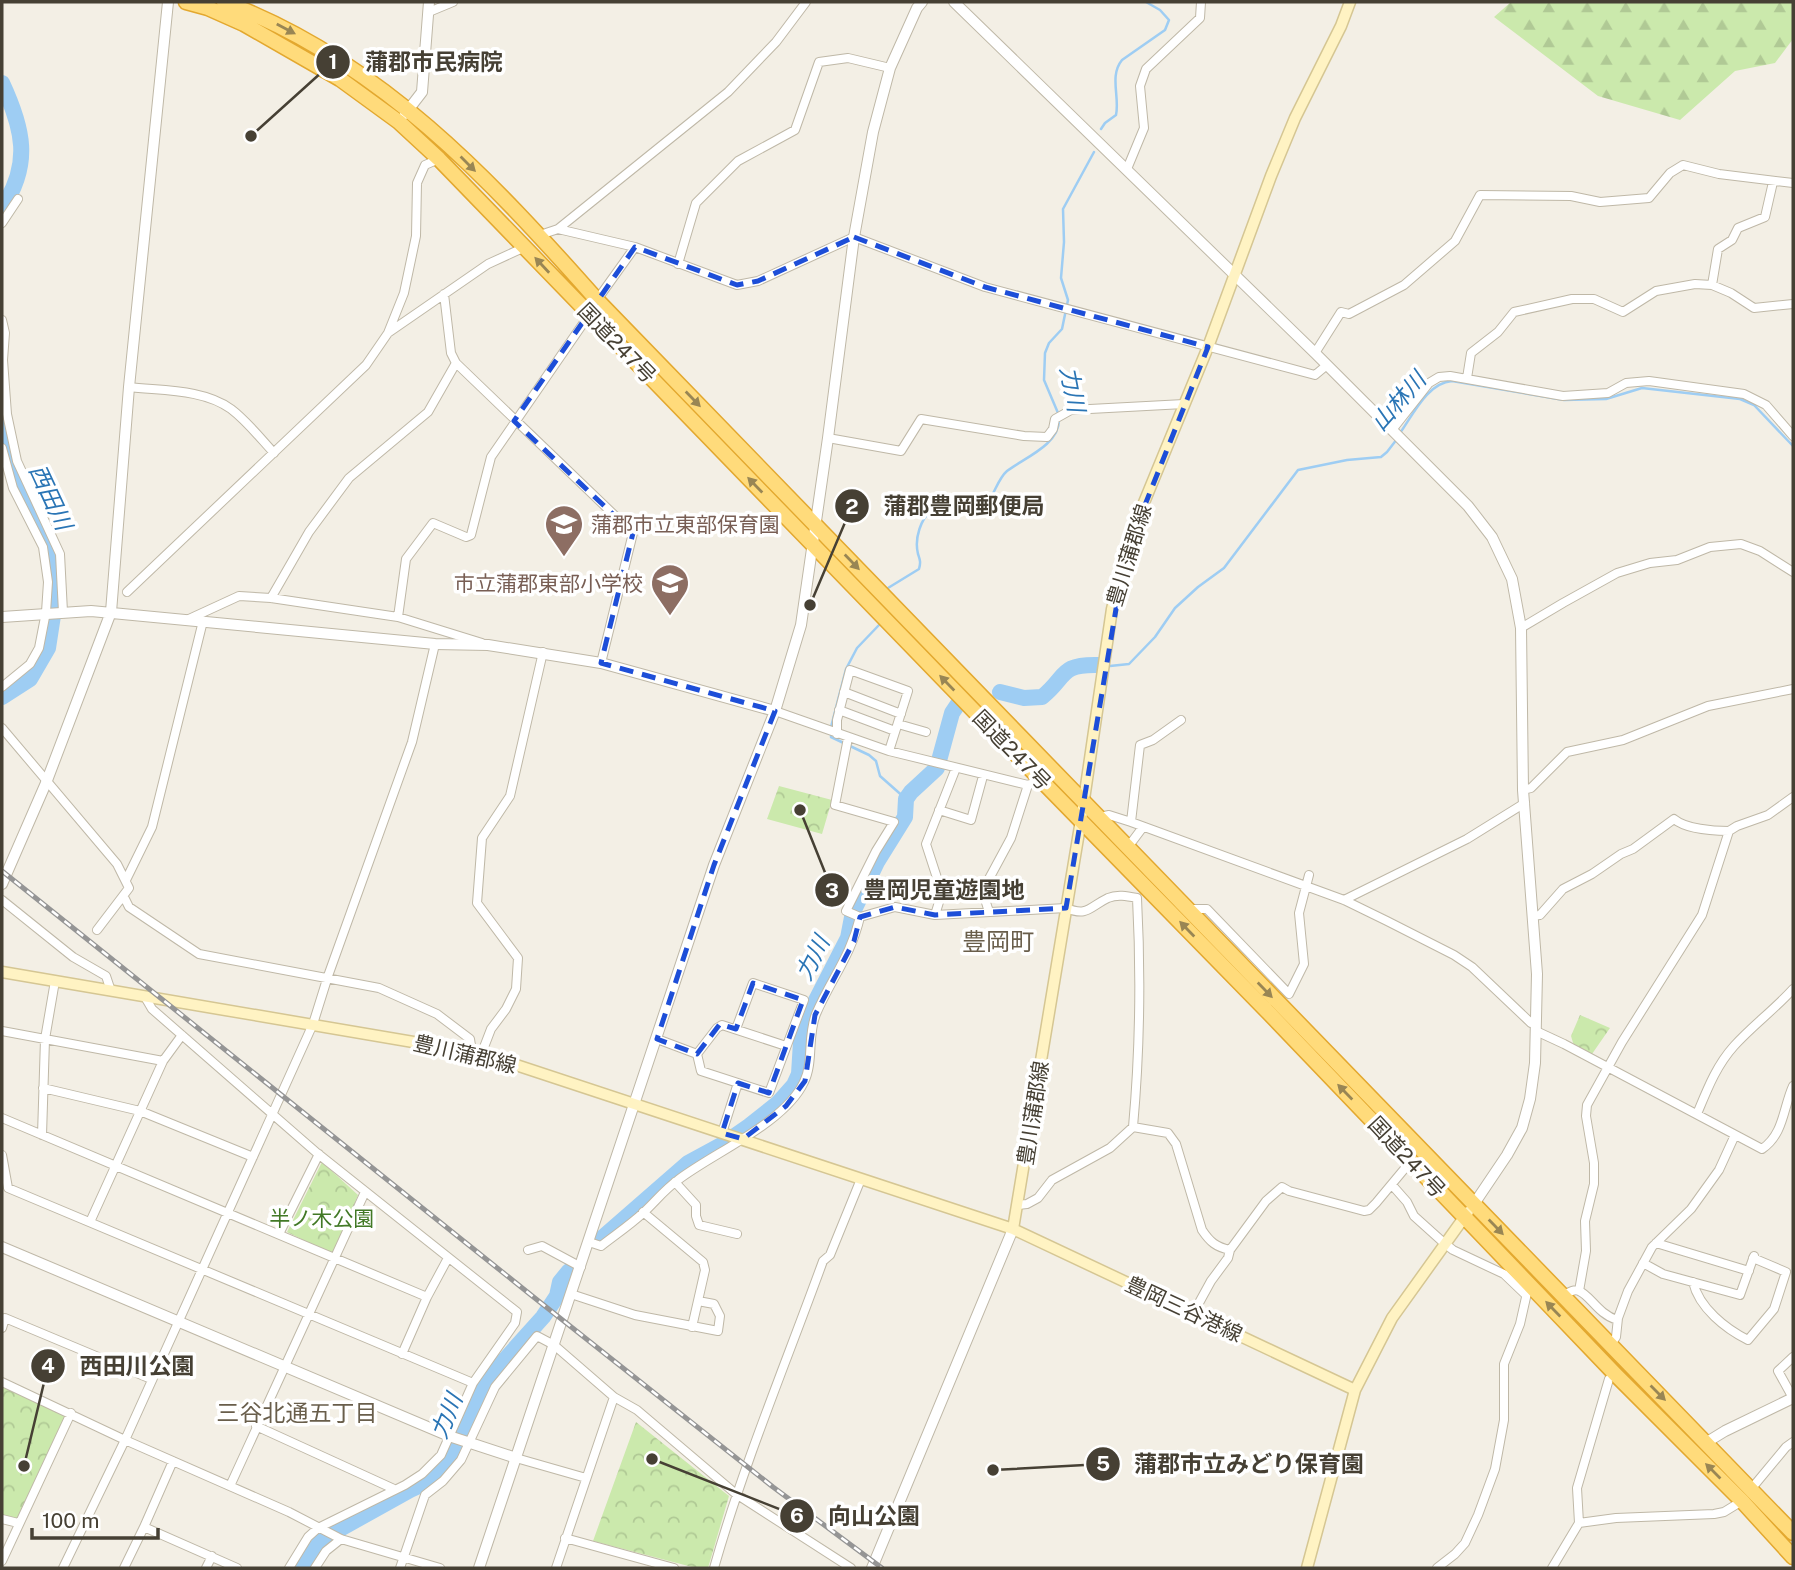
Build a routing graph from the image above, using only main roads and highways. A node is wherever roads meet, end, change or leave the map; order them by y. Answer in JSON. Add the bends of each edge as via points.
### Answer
{"nodes":[{"id":1,"x":186,"y":2,"type":"edge"},
{"id":2,"x":224,"y":2,"type":"edge"},
{"id":3,"x":1350,"y":2,"type":"edge"},
{"id":4,"x":1083,"y":801,"type":"junction"},
{"id":5,"x":1081,"y":820,"type":"junction"},
{"id":6,"x":2,"y":972,"type":"edge"},
{"id":7,"x":1474,"y":1204,"type":"junction"},
{"id":8,"x":1464,"y":1217,"type":"junction"},
{"id":9,"x":1013,"y":1228,"type":"junction"},
{"id":10,"x":1355,"y":1390,"type":"junction"},
{"id":11,"x":1793,"y":1534,"type":"edge"},
{"id":12,"x":1793,"y":1557,"type":"edge"},
{"id":13,"x":1307,"y":1568,"type":"edge"}],
"edges":[{"from":5,"to":1,"type":"highway","name":"国道247号","one_way":true,"via":[[1034,783],[811,543],[399,122],[340,79],[244,24]]},
{"from":2,"to":4,"type":"highway","name":"国道247号","one_way":true,"via":[[285,27],[349,66],[443,139]]},
{"from":3,"to":4,"type":"main road","name":"豊川蒲郡線","via":[[1295,118],[1125,555],[1112,609]]},
{"from":4,"to":5,"type":"main road","name":"豊川蒲郡線"},
{"from":4,"to":7,"type":"highway","name":"国道247号","one_way":true},
{"from":8,"to":5,"type":"highway","name":"国道247号","one_way":true},
{"from":5,"to":9,"type":"main road","name":"豊川蒲郡線"},
{"from":6,"to":9,"type":"main road","name":"豊川蒲郡線","via":[[477,1054]]},
{"from":7,"to":8,"type":"main road"},
{"from":7,"to":11,"type":"highway","name":"国道247号","one_way":true},
{"from":8,"to":10,"type":"main road","via":[[1392,1318]]},
{"from":12,"to":8,"type":"highway","name":"国道247号","one_way":true,"via":[[1528,1289]]},
{"from":9,"to":10,"type":"main road","name":"豊岡三谷港線"},
{"from":10,"to":13,"type":"main road"}]}
